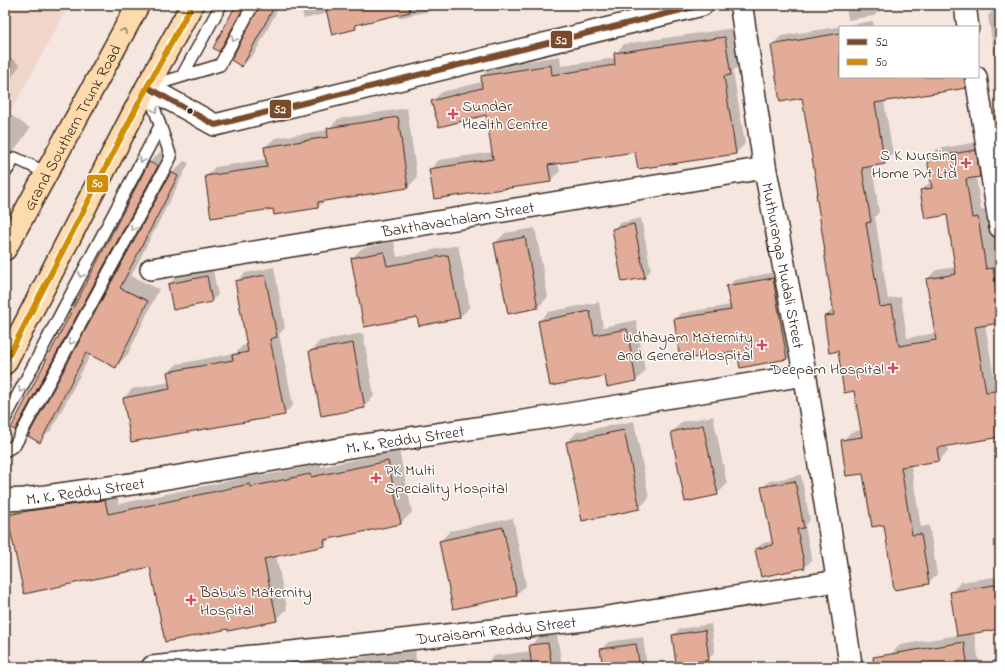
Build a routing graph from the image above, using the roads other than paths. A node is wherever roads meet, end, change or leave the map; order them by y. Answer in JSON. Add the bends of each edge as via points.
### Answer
{"nodes":[{"id":1,"x":138,"y":5,"type":"edge"},
{"id":2,"x":192,"y":5,"type":"edge"},
{"id":3,"x":221,"y":5,"type":"edge"},
{"id":4,"x":253,"y":5,"type":"edge"},
{"id":5,"x":702,"y":5,"type":"edge"},
{"id":6,"x":741,"y":5,"type":"edge"},
{"id":7,"x":965,"y":5,"type":"edge"},
{"id":8,"x":968,"y":26,"type":"edge"},
{"id":9,"x":182,"y":76,"type":"junction"},
{"id":10,"x":976,"y":78,"type":"edge"},
{"id":11,"x":147,"y":87,"type":"junction"},
{"id":12,"x":160,"y":126,"type":"junction"},
{"id":13,"x":765,"y":168,"type":"junction"},
{"id":14,"x":5,"y":173,"type":"edge"},
{"id":15,"x":46,"y":173,"type":"junction"},
{"id":16,"x":1000,"y":228,"type":"edge"},
{"id":17,"x":5,"y":250,"type":"edge"},
{"id":18,"x":151,"y":269,"type":"dead end"},
{"id":19,"x":5,"y":363,"type":"edge"},
{"id":20,"x":805,"y":375,"type":"junction"},
{"id":21,"x":5,"y":419,"type":"edge"},
{"id":22,"x":5,"y":451,"type":"edge"},
{"id":23,"x":5,"y":500,"type":"edge"},
{"id":24,"x":838,"y":581,"type":"junction"},
{"id":25,"x":152,"y":667,"type":"edge"},
{"id":26,"x":851,"y":667,"type":"edge"}],
"edges":[{"from":15,"to":1,"type":"main road","name":"Grand Southern Trunk Road","one_way":true},
{"from":2,"to":11,"type":"main road"},
{"from":3,"to":9,"type":"lane"},
{"from":4,"to":9,"type":"lane","one_way":true,"via":[[220,65]]},
{"from":5,"to":11,"type":"street","via":[[215,125]]},
{"from":6,"to":13,"type":"street","name":"Muthuranga Mudali Street"},
{"from":7,"to":8,"type":"street"},
{"from":9,"to":11,"type":"lane"},
{"from":10,"to":16,"type":"street"},
{"from":11,"to":12,"type":"lane","one_way":true},
{"from":11,"to":19,"type":"main road"},
{"from":12,"to":21,"type":"lane","one_way":true},
{"from":12,"to":22,"type":"lane","one_way":true,"via":[[171,157],[15,446]]},
{"from":13,"to":18,"type":"street","name":"Bakthavachalam Street"},
{"from":13,"to":20,"type":"street","name":"Muthuranga Mudali Street"},
{"from":14,"to":15,"type":"lane","via":[[15,158]]},
{"from":15,"to":17,"type":"main road","name":"Grand Southern Trunk Road"},
{"from":20,"to":23,"type":"street","name":"M. K. Reddy Street","via":[[138,483]]},
{"from":20,"to":24,"type":"street","name":"Muthuranga Mudali Street"},
{"from":24,"to":25,"type":"street","name":"Duraisami Reddy Street","via":[[594,619]]},
{"from":24,"to":26,"type":"street","name":"Muthuranga Mudali Street"}]}
